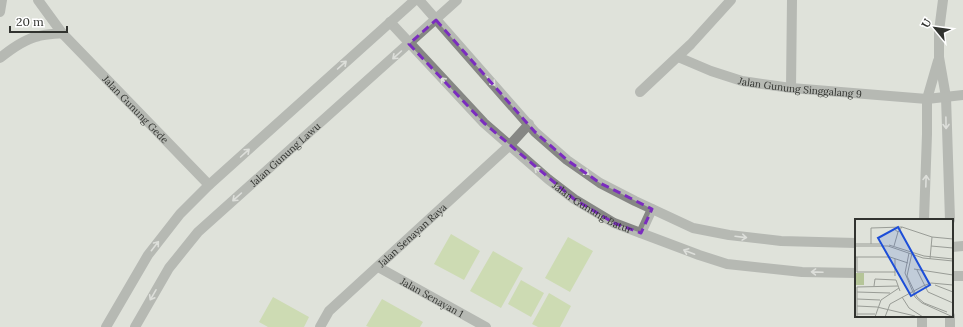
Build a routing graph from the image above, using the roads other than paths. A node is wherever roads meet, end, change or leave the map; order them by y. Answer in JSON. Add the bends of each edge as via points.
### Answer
{"nodes":[{"id":1,"x":2,"y":0,"type":"edge"},
{"id":2,"x":38,"y":0,"type":"edge"},
{"id":3,"x":415,"y":0,"type":"edge"},
{"id":4,"x":419,"y":0,"type":"edge"},
{"id":5,"x":457,"y":0,"type":"edge"},
{"id":6,"x":731,"y":0,"type":"edge"},
{"id":7,"x":792,"y":0,"type":"edge"},
{"id":8,"x":943,"y":0,"type":"edge"},
{"id":9,"x":0,"y":12,"type":"edge"},
{"id":10,"x":436,"y":20,"type":"junction"},
{"id":11,"x":390,"y":22,"type":"junction"},
{"id":12,"x":62,"y":33,"type":"junction"},
{"id":13,"x":410,"y":44,"type":"junction"},
{"id":14,"x":678,"y":57,"type":"junction"},
{"id":15,"x":939,"y":57,"type":"junction"},
{"id":16,"x":0,"y":58,"type":"edge"},
{"id":17,"x":791,"y":88,"type":"junction"},
{"id":18,"x":640,"y":92,"type":"dead end"},
{"id":19,"x":963,"y":95,"type":"edge"},
{"id":20,"x":946,"y":97,"type":"junction"},
{"id":21,"x":927,"y":99,"type":"junction"},
{"id":22,"x":529,"y":124,"type":"junction"},
{"id":23,"x":509,"y":146,"type":"junction"},
{"id":24,"x":209,"y":185,"type":"junction"},
{"id":25,"x":652,"y":209,"type":"junction"},
{"id":26,"x":924,"y":219,"type":"edge"},
{"id":27,"x":950,"y":219,"type":"edge"},
{"id":28,"x":641,"y":233,"type":"junction"},
{"id":29,"x":855,"y":243,"type":"edge"},
{"id":30,"x":963,"y":246,"type":"edge"},
{"id":31,"x":953,"y":247,"type":"edge"},
{"id":32,"x":378,"y":267,"type":"junction"},
{"id":33,"x":855,"y":273,"type":"edge"},
{"id":34,"x":106,"y":327,"type":"edge"},
{"id":35,"x":135,"y":327,"type":"edge"},
{"id":36,"x":320,"y":327,"type":"edge"},
{"id":37,"x":486,"y":327,"type":"edge"}],
"edges":[{"from":1,"to":9,"type":"street"},
{"from":2,"to":12,"type":"street","name":"Jalan Gunung Gede"},
{"from":3,"to":11,"type":"street"},
{"from":4,"to":10,"type":"street"},
{"from":5,"to":10,"type":"street","name":"Jalan Gunung Lawu"},
{"from":6,"to":14,"type":"street"},
{"from":7,"to":17,"type":"street"},
{"from":8,"to":15,"type":"street"},
{"from":10,"to":13,"type":"street","name":"Jalan Gunung Lawu"},
{"from":10,"to":22,"type":"street","one_way":true},
{"from":11,"to":13,"type":"street","name":"Jalan Gunung Batur"},
{"from":24,"to":11,"type":"street","one_way":true},
{"from":12,"to":16,"type":"street","via":[[30,39]]},
{"from":12,"to":24,"type":"street","name":"Jalan Gunung Gede"},
{"from":23,"to":13,"type":"street","name":"Jalan Gunung Batur","one_way":true},
{"from":13,"to":35,"type":"street","name":"Jalan Gunung Lawu","one_way":true,"via":[[198,232],[169,268]]},
{"from":14,"to":17,"type":"street","name":"Jalan Gunung Singgalang 9","via":[[742,81]]},
{"from":14,"to":18,"type":"street"},
{"from":15,"to":20,"type":"street"},
{"from":15,"to":21,"type":"street"},
{"from":17,"to":21,"type":"street","name":"Jalan Gunung Singgalang 9"},
{"from":19,"to":20,"type":"street","name":"Jalan Gunung Singgalang 9"},
{"from":20,"to":21,"type":"street","name":"Jalan Gunung Singgalang 9"},
{"from":20,"to":27,"type":"street","one_way":true},
{"from":26,"to":21,"type":"street","one_way":true},
{"from":22,"to":23,"type":"street","name":"Jalan Senayan Raya"},
{"from":22,"to":25,"type":"street","one_way":true,"via":[[567,160],[600,183]]},
{"from":28,"to":23,"type":"street","name":"Jalan Gunung Batur","one_way":true,"via":[[614,223],[574,199]]},
{"from":23,"to":32,"type":"street","name":"Jalan Senayan Raya"},
{"from":34,"to":24,"type":"street","one_way":true,"via":[[148,255],[180,214]]},
{"from":25,"to":28,"type":"street"},
{"from":25,"to":29,"type":"street","one_way":true,"via":[[693,228],[730,235],[781,241]]},
{"from":33,"to":28,"type":"street","name":"Jalan Gunung Batur","one_way":true,"via":[[802,272],[727,264]]},
{"from":30,"to":31,"type":"street"},
{"from":32,"to":36,"type":"street","name":"Jalan Senayan Raya","via":[[329,311]]},
{"from":32,"to":37,"type":"street","name":"Jalan Senayan 1"}]}
